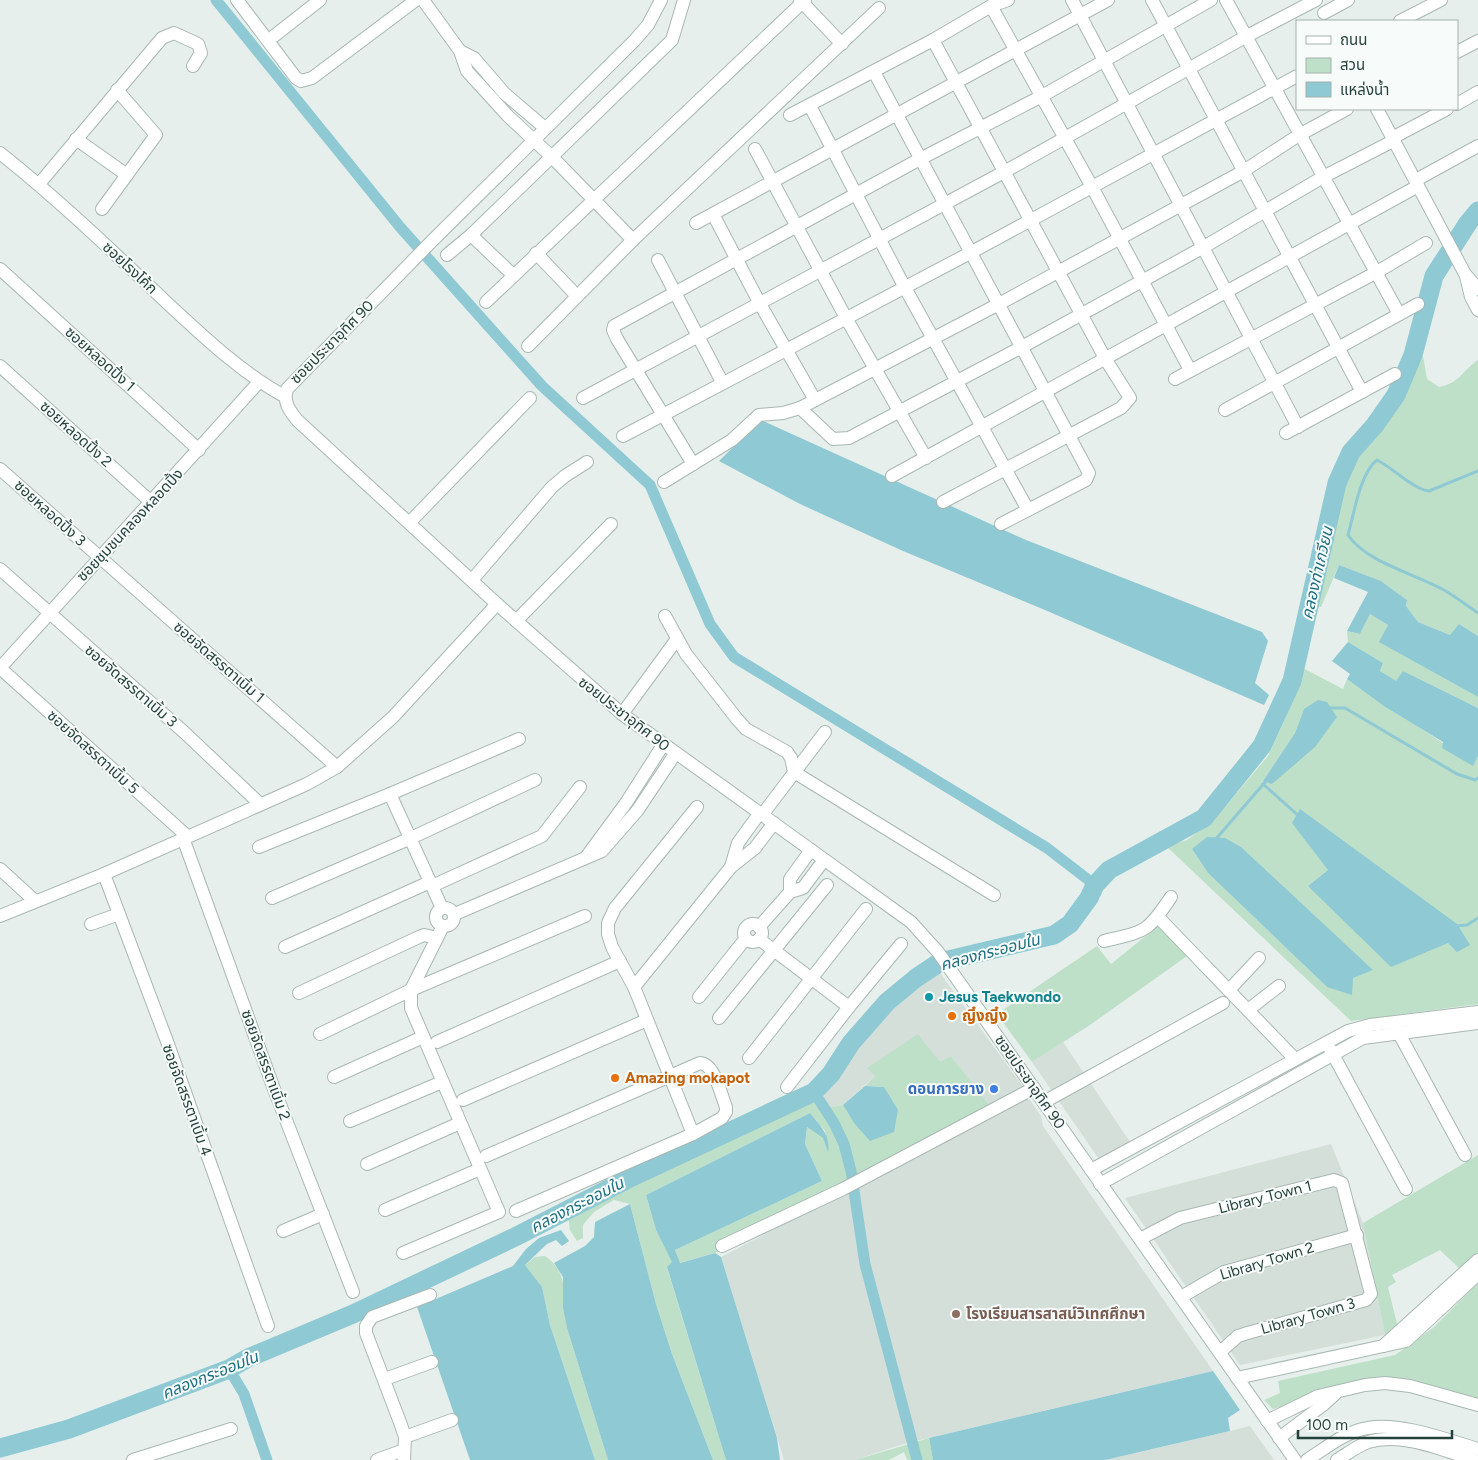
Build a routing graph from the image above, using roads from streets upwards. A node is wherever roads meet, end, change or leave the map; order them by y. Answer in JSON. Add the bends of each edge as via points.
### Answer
{"nodes":[{"id":1,"x":237,"y":0,"type":"edge"},
{"id":2,"x":320,"y":0,"type":"edge"},
{"id":3,"x":416,"y":0,"type":"edge"},
{"id":4,"x":422,"y":0,"type":"edge"},
{"id":5,"x":661,"y":0,"type":"edge"},
{"id":6,"x":684,"y":0,"type":"edge"},
{"id":7,"x":1008,"y":0,"type":"edge"},
{"id":8,"x":1072,"y":0,"type":"edge"},
{"id":9,"x":1108,"y":0,"type":"edge"},
{"id":10,"x":1152,"y":0,"type":"edge"},
{"id":11,"x":1211,"y":0,"type":"edge"},
{"id":12,"x":1226,"y":0,"type":"edge"},
{"id":13,"x":1317,"y":0,"type":"edge"},
{"id":14,"x":1348,"y":0,"type":"edge"},
{"id":15,"x":1441,"y":0,"type":"edge"},
{"id":16,"x":802,"y":1,"type":"edge"},
{"id":17,"x":990,"y":6,"type":"junction"},
{"id":18,"x":879,"y":8,"type":"dead end"},
{"id":19,"x":1079,"y":15,"type":"junction"},
{"id":20,"x":1327,"y":17,"type":"edge"},
{"id":21,"x":1402,"y":20,"type":"edge"},
{"id":22,"x":1164,"y":27,"type":"junction"},
{"id":23,"x":274,"y":36,"type":"dead end"},
{"id":24,"x":1247,"y":36,"type":"junction"},
{"id":25,"x":933,"y":40,"type":"junction"},
{"id":26,"x":1478,"y":41,"type":"edge"},
{"id":27,"x":842,"y":44,"type":"junction"},
{"id":28,"x":460,"y":51,"type":"junction"},
{"id":29,"x":1015,"y":51,"type":"junction"},
{"id":30,"x":1458,"y":51,"type":"edge"},
{"id":31,"x":1103,"y":62,"type":"junction"},
{"id":32,"x":193,"y":66,"type":"dead end"},
{"id":33,"x":1188,"y":69,"type":"junction"},
{"id":34,"x":874,"y":72,"type":"junction"},
{"id":35,"x":1296,"y":76,"type":"edge"},
{"id":36,"x":956,"y":83,"type":"junction"},
{"id":37,"x":500,"y":88,"type":"junction"},
{"id":38,"x":1273,"y":88,"type":"junction"},
{"id":39,"x":117,"y":90,"type":"junction"},
{"id":40,"x":1478,"y":92,"type":"edge"},
{"id":41,"x":1042,"y":96,"type":"junction"},
{"id":42,"x":490,"y":97,"type":"junction"},
{"id":43,"x":1458,"y":103,"type":"edge"},
{"id":44,"x":1127,"y":104,"type":"junction"},
{"id":45,"x":810,"y":106,"type":"junction"},
{"id":46,"x":1345,"y":110,"type":"edge"},
{"id":47,"x":1378,"y":110,"type":"edge"},
{"id":48,"x":1445,"y":110,"type":"edge"},
{"id":49,"x":896,"y":115,"type":"junction"},
{"id":50,"x":790,"y":116,"type":"dead end"},
{"id":51,"x":1214,"y":119,"type":"junction"},
{"id":52,"x":545,"y":128,"type":"junction"},
{"id":53,"x":980,"y":128,"type":"junction"},
{"id":54,"x":1299,"y":135,"type":"junction"},
{"id":55,"x":1394,"y":138,"type":"junction"},
{"id":56,"x":76,"y":139,"type":"junction"},
{"id":57,"x":534,"y":139,"type":"junction"},
{"id":58,"x":1065,"y":140,"type":"junction"},
{"id":59,"x":1478,"y":146,"type":"edge"},
{"id":60,"x":755,"y":149,"type":"dead end"},
{"id":61,"x":832,"y":150,"type":"junction"},
{"id":62,"x":0,"y":153,"type":"edge"},
{"id":63,"x":1153,"y":153,"type":"junction"},
{"id":64,"x":552,"y":157,"type":"junction"},
{"id":65,"x":920,"y":159,"type":"junction"},
{"id":66,"x":1004,"y":172,"type":"junction"},
{"id":67,"x":1242,"y":172,"type":"junction"},
{"id":68,"x":127,"y":175,"type":"junction"},
{"id":69,"x":1323,"y":178,"type":"junction"},
{"id":70,"x":773,"y":182,"type":"junction"},
{"id":71,"x":1417,"y":183,"type":"junction"},
{"id":72,"x":39,"y":184,"type":"junction"},
{"id":73,"x":1091,"y":185,"type":"junction"},
{"id":74,"x":856,"y":195,"type":"junction"},
{"id":75,"x":593,"y":200,"type":"junction"},
{"id":76,"x":944,"y":205,"type":"junction"},
{"id":77,"x":1180,"y":206,"type":"junction"},
{"id":78,"x":102,"y":209,"type":"dead end"},
{"id":79,"x":1263,"y":211,"type":"junction"},
{"id":80,"x":713,"y":214,"type":"junction"},
{"id":81,"x":1030,"y":220,"type":"junction"},
{"id":82,"x":696,"y":223,"type":"dead end"},
{"id":83,"x":1350,"y":223,"type":"junction"},
{"id":84,"x":797,"y":227,"type":"junction"},
{"id":85,"x":471,"y":235,"type":"junction"},
{"id":86,"x":880,"y":239,"type":"junction"},
{"id":87,"x":1119,"y":239,"type":"junction"},
{"id":88,"x":632,"y":240,"type":"junction"},
{"id":89,"x":1426,"y":243,"type":"dead end"},
{"id":90,"x":1202,"y":248,"type":"junction"},
{"id":91,"x":536,"y":253,"type":"junction"},
{"id":92,"x":970,"y":253,"type":"junction"},
{"id":93,"x":447,"y":255,"type":"dead end"},
{"id":94,"x":1289,"y":257,"type":"junction"},
{"id":95,"x":736,"y":259,"type":"junction"},
{"id":96,"x":658,"y":260,"type":"dead end"},
{"id":97,"x":0,"y":269,"type":"edge"},
{"id":98,"x":820,"y":271,"type":"junction"},
{"id":99,"x":1058,"y":272,"type":"junction"},
{"id":100,"x":1377,"y":272,"type":"junction"},
{"id":101,"x":1465,"y":274,"type":"junction"},
{"id":102,"x":513,"y":275,"type":"junction"},
{"id":103,"x":1141,"y":281,"type":"junction"},
{"id":104,"x":904,"y":286,"type":"junction"},
{"id":105,"x":1478,"y":289,"type":"edge"},
{"id":106,"x":674,"y":292,"type":"junction"},
{"id":107,"x":1227,"y":294,"type":"junction"},
{"id":108,"x":576,"y":296,"type":"junction"},
{"id":109,"x":486,"y":302,"type":"dead end"},
{"id":110,"x":760,"y":304,"type":"junction"},
{"id":111,"x":1418,"y":304,"type":"dead end"},
{"id":112,"x":998,"y":305,"type":"junction"},
{"id":113,"x":1314,"y":305,"type":"junction"},
{"id":114,"x":1478,"y":310,"type":"edge"},
{"id":115,"x":1081,"y":314,"type":"junction"},
{"id":116,"x":1399,"y":314,"type":"junction"},
{"id":117,"x":846,"y":318,"type":"junction"},
{"id":118,"x":1165,"y":327,"type":"junction"},
{"id":119,"x":698,"y":337,"type":"junction"},
{"id":120,"x":933,"y":338,"type":"junction"},
{"id":121,"x":1250,"y":339,"type":"junction"},
{"id":122,"x":528,"y":346,"type":"dead end"},
{"id":123,"x":1020,"y":348,"type":"junction"},
{"id":124,"x":1338,"y":348,"type":"junction"},
{"id":125,"x":786,"y":349,"type":"junction"},
{"id":126,"x":1106,"y":360,"type":"junction"},
{"id":127,"x":0,"y":366,"type":"edge"},
{"id":128,"x":876,"y":368,"type":"junction"},
{"id":129,"x":637,"y":370,"type":"junction"},
{"id":130,"x":1190,"y":370,"type":"junction"},
{"id":131,"x":1395,"y":374,"type":"dead end"},
{"id":132,"x":1175,"y":379,"type":"dead end"},
{"id":133,"x":957,"y":381,"type":"junction"},
{"id":134,"x":259,"y":382,"type":"junction"},
{"id":135,"x":722,"y":382,"type":"junction"},
{"id":136,"x":1275,"y":383,"type":"junction"},
{"id":137,"x":1362,"y":392,"type":"junction"},
{"id":138,"x":1045,"y":393,"type":"junction"},
{"id":139,"x":284,"y":396,"type":"junction"},
{"id":140,"x":530,"y":398,"type":"dead end"},
{"id":141,"x":584,"y":398,"type":"dead end"},
{"id":142,"x":815,"y":400,"type":"junction"},
{"id":143,"x":800,"y":408,"type":"junction"},
{"id":144,"x":900,"y":410,"type":"junction"},
{"id":145,"x":1225,"y":410,"type":"dead end"},
{"id":146,"x":662,"y":414,"type":"junction"},
{"id":147,"x":981,"y":427,"type":"junction"},
{"id":148,"x":1298,"y":427,"type":"junction"},
{"id":149,"x":1286,"y":433,"type":"dead end"},
{"id":150,"x":1069,"y":435,"type":"junction"},
{"id":151,"x":623,"y":436,"type":"dead end"},
{"id":152,"x":199,"y":450,"type":"junction"},
{"id":153,"x":926,"y":458,"type":"junction"},
{"id":154,"x":587,"y":462,"type":"dead end"},
{"id":155,"x":693,"y":464,"type":"junction"},
{"id":156,"x":0,"y":468,"type":"edge"},
{"id":157,"x":1006,"y":470,"type":"junction"},
{"id":158,"x":892,"y":476,"type":"dead end"},
{"id":159,"x":664,"y":482,"type":"dead end"},
{"id":160,"x":152,"y":502,"type":"junction"},
{"id":161,"x":943,"y":502,"type":"dead end"},
{"id":162,"x":1028,"y":510,"type":"junction"},
{"id":163,"x":410,"y":522,"type":"junction"},
{"id":164,"x":611,"y":524,"type":"dead end"},
{"id":165,"x":1001,"y":524,"type":"dead end"},
{"id":166,"x":100,"y":558,"type":"junction"},
{"id":167,"x":0,"y":569,"type":"edge"},
{"id":168,"x":472,"y":580,"type":"junction"},
{"id":169,"x":497,"y":604,"type":"junction"},
{"id":170,"x":49,"y":613,"type":"junction"},
{"id":171,"x":665,"y":616,"type":"dead end"},
{"id":172,"x":516,"y":621,"type":"junction"},
{"id":173,"x":677,"y":639,"type":"junction"},
{"id":174,"x":0,"y":668,"type":"edge"},
{"id":175,"x":622,"y":714,"type":"junction"},
{"id":176,"x":825,"y":732,"type":"dead end"},
{"id":177,"x":519,"y":739,"type":"dead end"},
{"id":178,"x":663,"y":745,"type":"junction"},
{"id":179,"x":675,"y":754,"type":"junction"},
{"id":180,"x":337,"y":768,"type":"junction"},
{"id":181,"x":794,"y":772,"type":"junction"},
{"id":182,"x":535,"y":780,"type":"dead end"},
{"id":183,"x":580,"y":787,"type":"dead end"},
{"id":184,"x":390,"y":794,"type":"junction"},
{"id":185,"x":626,"y":803,"type":"junction"},
{"id":186,"x":260,"y":804,"type":"junction"},
{"id":187,"x":697,"y":807,"type":"dead end"},
{"id":188,"x":637,"y":811,"type":"junction"},
{"id":189,"x":760,"y":814,"type":"junction"},
{"id":190,"x":774,"y":823,"type":"junction"},
{"id":191,"x":185,"y":837,"type":"junction"},
{"id":192,"x":410,"y":838,"type":"junction"},
{"id":193,"x":259,"y":847,"type":"dead end"},
{"id":194,"x":811,"y":850,"type":"junction"},
{"id":195,"x":587,"y":856,"type":"junction"},
{"id":196,"x":824,"y":860,"type":"junction"},
{"id":197,"x":731,"y":867,"type":"junction"},
{"id":198,"x":0,"y":868,"type":"edge"},
{"id":199,"x":104,"y":874,"type":"junction"},
{"id":200,"x":431,"y":884,"type":"junction"},
{"id":201,"x":827,"y":884,"type":"dead end"},
{"id":202,"x":790,"y":892,"type":"junction"},
{"id":203,"x":994,"y":895,"type":"dead end"},
{"id":204,"x":1170,"y":897,"type":"dead end"},
{"id":205,"x":272,"y":898,"type":"dead end"},
{"id":206,"x":35,"y":901,"type":"junction"},
{"id":207,"x":442,"y":908,"type":"junction"},
{"id":208,"x":866,"y":909,"type":"dead end"},
{"id":209,"x":119,"y":914,"type":"junction"},
{"id":210,"x":455,"y":914,"type":"junction"},
{"id":211,"x":0,"y":916,"type":"edge"},
{"id":212,"x":585,"y":916,"type":"dead end"},
{"id":213,"x":1158,"y":917,"type":"junction"},
{"id":214,"x":91,"y":924,"type":"dead end"},
{"id":215,"x":443,"y":926,"type":"junction"},
{"id":216,"x":759,"y":933,"type":"junction"},
{"id":217,"x":437,"y":938,"type":"junction"},
{"id":218,"x":1104,"y":941,"type":"dead end"},
{"id":219,"x":902,"y":944,"type":"dead end"},
{"id":220,"x":285,"y":946,"type":"dead end"},
{"id":221,"x":774,"y":950,"type":"junction"},
{"id":222,"x":1259,"y":958,"type":"dead end"},
{"id":223,"x":620,"y":961,"type":"junction"},
{"id":224,"x":811,"y":979,"type":"junction"},
{"id":225,"x":1279,"y":986,"type":"dead end"},
{"id":226,"x":634,"y":987,"type":"junction"},
{"id":227,"x":411,"y":990,"type":"junction"},
{"id":228,"x":1228,"y":990,"type":"junction"},
{"id":229,"x":299,"y":993,"type":"dead end"},
{"id":230,"x":699,"y":997,"type":"dead end"},
{"id":231,"x":1223,"y":1003,"type":"dead end"},
{"id":232,"x":849,"y":1007,"type":"junction"},
{"id":233,"x":1248,"y":1010,"type":"junction"},
{"id":234,"x":719,"y":1018,"type":"dead end"},
{"id":235,"x":647,"y":1020,"type":"junction"},
{"id":236,"x":1476,"y":1020,"type":"edge"},
{"id":237,"x":1396,"y":1028,"type":"junction"},
{"id":238,"x":320,"y":1034,"type":"dead end"},
{"id":239,"x":424,"y":1037,"type":"junction"},
{"id":240,"x":437,"y":1042,"type":"dead end"},
{"id":241,"x":1326,"y":1043,"type":"junction"},
{"id":242,"x":1333,"y":1054,"type":"junction"},
{"id":243,"x":749,"y":1058,"type":"dead end"},
{"id":244,"x":1295,"y":1059,"type":"junction"},
{"id":245,"x":669,"y":1076,"type":"junction"},
{"id":246,"x":334,"y":1077,"type":"dead end"},
{"id":247,"x":442,"y":1082,"type":"junction"},
{"id":248,"x":787,"y":1087,"type":"dead end"},
{"id":249,"x":1034,"y":1088,"type":"junction"},
{"id":250,"x":464,"y":1100,"type":"dead end"},
{"id":251,"x":1044,"y":1102,"type":"junction"},
{"id":252,"x":1205,"y":1107,"type":"junction"},
{"id":253,"x":350,"y":1121,"type":"dead end"},
{"id":254,"x":1212,"y":1121,"type":"junction"},
{"id":255,"x":460,"y":1123,"type":"junction"},
{"id":256,"x":693,"y":1134,"type":"junction"},
{"id":257,"x":1465,"y":1155,"type":"dead end"},
{"id":258,"x":486,"y":1156,"type":"dead end"},
{"id":259,"x":368,"y":1164,"type":"dead end"},
{"id":260,"x":480,"y":1169,"type":"junction"},
{"id":261,"x":1092,"y":1170,"type":"junction"},
{"id":262,"x":1100,"y":1184,"type":"junction"},
{"id":263,"x":1406,"y":1189,"type":"dead end"},
{"id":264,"x":385,"y":1210,"type":"dead end"},
{"id":265,"x":516,"y":1211,"type":"dead end"},
{"id":266,"x":323,"y":1214,"type":"junction"},
{"id":267,"x":284,"y":1230,"type":"dead end"},
{"id":268,"x":1357,"y":1235,"type":"junction"},
{"id":269,"x":1140,"y":1239,"type":"junction"},
{"id":270,"x":722,"y":1246,"type":"dead end"},
{"id":271,"x":403,"y":1254,"type":"dead end"},
{"id":272,"x":1478,"y":1260,"type":"edge"},
{"id":273,"x":1478,"y":1274,"type":"edge"},
{"id":274,"x":353,"y":1292,"type":"dead end"},
{"id":275,"x":430,"y":1295,"type":"dead end"},
{"id":276,"x":1181,"y":1297,"type":"junction"},
{"id":277,"x":268,"y":1326,"type":"dead end"},
{"id":278,"x":1383,"y":1346,"type":"junction"},
{"id":279,"x":1220,"y":1352,"type":"junction"},
{"id":280,"x":432,"y":1362,"type":"dead end"},
{"id":281,"x":1237,"y":1378,"type":"junction"},
{"id":282,"x":385,"y":1379,"type":"junction"},
{"id":283,"x":1336,"y":1393,"type":"junction"},
{"id":284,"x":1478,"y":1405,"type":"edge"},
{"id":285,"x":452,"y":1420,"type":"dead end"},
{"id":286,"x":1267,"y":1421,"type":"junction"},
{"id":287,"x":231,"y":1429,"type":"dead end"},
{"id":288,"x":405,"y":1437,"type":"junction"},
{"id":289,"x":1278,"y":1438,"type":"junction"},
{"id":290,"x":1478,"y":1449,"type":"edge"},
{"id":291,"x":404,"y":1455,"type":"edge"},
{"id":292,"x":133,"y":1460,"type":"edge"},
{"id":293,"x":378,"y":1460,"type":"edge"},
{"id":294,"x":1294,"y":1460,"type":"edge"},
{"id":295,"x":1308,"y":1460,"type":"edge"},
{"id":296,"x":1337,"y":1460,"type":"edge"},
{"id":297,"x":1474,"y":1460,"type":"edge"}],
"edges":[{"from":1,"to":3,"type":"street","via":[[301,81],[312,78]]},
{"from":2,"to":23,"type":"street"},
{"from":4,"to":28,"type":"street"},
{"from":5,"to":52,"type":"street","name":"ซอยประชาอุทิศ 90","via":[[648,25],[634,41]]},
{"from":6,"to":64,"type":"street","via":[[672,40]]},
{"from":7,"to":17,"type":"street"},
{"from":8,"to":19,"type":"street"},
{"from":9,"to":19,"type":"street"},
{"from":10,"to":22,"type":"street"},
{"from":11,"to":22,"type":"street"},
{"from":12,"to":24,"type":"street"},
{"from":13,"to":20,"type":"street"},
{"from":13,"to":24,"type":"street"},
{"from":14,"to":20,"type":"street"},
{"from":15,"to":21,"type":"street"},
{"from":16,"to":27,"type":"street"},
{"from":16,"to":75,"type":"street"},
{"from":17,"to":25,"type":"street"},
{"from":17,"to":29,"type":"street"},
{"from":18,"to":27,"type":"street"},
{"from":19,"to":29,"type":"street"},
{"from":19,"to":31,"type":"street"},
{"from":22,"to":31,"type":"street"},
{"from":22,"to":33,"type":"street"},
{"from":24,"to":33,"type":"street"},
{"from":24,"to":38,"type":"street"},
{"from":25,"to":34,"type":"street"},
{"from":25,"to":36,"type":"street"},
{"from":26,"to":30,"type":"street"},
{"from":27,"to":88,"type":"street"},
{"from":28,"to":37,"type":"street","via":[[474,58]]},
{"from":28,"to":42,"type":"street","via":[[467,71]]},
{"from":29,"to":36,"type":"street"},
{"from":29,"to":41,"type":"street"},
{"from":31,"to":41,"type":"street"},
{"from":31,"to":44,"type":"street"},
{"from":32,"to":39,"type":"street","via":[[201,53],[198,44],[174,33],[166,35]]},
{"from":33,"to":44,"type":"street"},
{"from":33,"to":51,"type":"street"},
{"from":34,"to":45,"type":"street"},
{"from":34,"to":49,"type":"street"},
{"from":35,"to":38,"type":"street"},
{"from":36,"to":49,"type":"street"},
{"from":36,"to":53,"type":"street"},
{"from":37,"to":42,"type":"street"},
{"from":37,"to":52,"type":"street"},
{"from":38,"to":51,"type":"street"},
{"from":38,"to":54,"type":"street"},
{"from":39,"to":56,"type":"street"},
{"from":39,"to":68,"type":"street","via":[[156,135]]},
{"from":40,"to":43,"type":"street"},
{"from":41,"to":53,"type":"street"},
{"from":41,"to":58,"type":"street"},
{"from":42,"to":57,"type":"street"},
{"from":44,"to":58,"type":"street"},
{"from":44,"to":63,"type":"street"},
{"from":45,"to":50,"type":"street"},
{"from":45,"to":61,"type":"street"},
{"from":46,"to":54,"type":"street"},
{"from":47,"to":55,"type":"street"},
{"from":48,"to":55,"type":"street"},
{"from":49,"to":61,"type":"street"},
{"from":49,"to":65,"type":"street"},
{"from":51,"to":63,"type":"street"},
{"from":51,"to":67,"type":"street"},
{"from":52,"to":57,"type":"street","name":"ซอยประชาอุทิศ 90"},
{"from":53,"to":65,"type":"street"},
{"from":53,"to":66,"type":"street"},
{"from":54,"to":67,"type":"street"},
{"from":54,"to":69,"type":"street"},
{"from":55,"to":69,"type":"street"},
{"from":55,"to":71,"type":"street"},
{"from":56,"to":68,"type":"street"},
{"from":56,"to":72,"type":"street"},
{"from":57,"to":64,"type":"street"},
{"from":57,"to":139,"type":"street","name":"ซอยประชาอุทิศ 90","via":[[287,389]]},
{"from":58,"to":66,"type":"street"},
{"from":58,"to":73,"type":"street"},
{"from":59,"to":71,"type":"street"},
{"from":60,"to":70,"type":"street"},
{"from":61,"to":70,"type":"street"},
{"from":61,"to":74,"type":"street"},
{"from":62,"to":72,"type":"street","name":"ซอยโรงโค้ก"},
{"from":63,"to":73,"type":"street"},
{"from":63,"to":77,"type":"street"},
{"from":64,"to":75,"type":"street"},
{"from":64,"to":85,"type":"street"},
{"from":65,"to":74,"type":"street"},
{"from":65,"to":76,"type":"street"},
{"from":66,"to":76,"type":"street"},
{"from":66,"to":81,"type":"street"},
{"from":67,"to":77,"type":"street"},
{"from":67,"to":79,"type":"street"},
{"from":68,"to":78,"type":"street"},
{"from":69,"to":79,"type":"street"},
{"from":69,"to":83,"type":"street"},
{"from":70,"to":80,"type":"street"},
{"from":70,"to":84,"type":"street"},
{"from":71,"to":83,"type":"street"},
{"from":71,"to":101,"type":"street"},
{"from":72,"to":134,"type":"street","name":"ซอยโรงโค้ก","via":[[195,328]]},
{"from":73,"to":81,"type":"street"},
{"from":73,"to":87,"type":"street"},
{"from":74,"to":84,"type":"street"},
{"from":74,"to":86,"type":"street"},
{"from":75,"to":88,"type":"street"},
{"from":75,"to":91,"type":"street"},
{"from":76,"to":86,"type":"street"},
{"from":76,"to":92,"type":"street"},
{"from":77,"to":87,"type":"street"},
{"from":77,"to":90,"type":"street"},
{"from":79,"to":90,"type":"street"},
{"from":79,"to":94,"type":"street"},
{"from":80,"to":82,"type":"street"},
{"from":80,"to":95,"type":"street"},
{"from":81,"to":92,"type":"street"},
{"from":81,"to":99,"type":"street"},
{"from":83,"to":94,"type":"street"},
{"from":83,"to":100,"type":"street"},
{"from":84,"to":95,"type":"street"},
{"from":84,"to":98,"type":"street"},
{"from":85,"to":93,"type":"street"},
{"from":85,"to":102,"type":"street"},
{"from":86,"to":98,"type":"street"},
{"from":86,"to":104,"type":"street"},
{"from":87,"to":99,"type":"street"},
{"from":87,"to":103,"type":"street"},
{"from":88,"to":108,"type":"street"},
{"from":89,"to":100,"type":"street"},
{"from":90,"to":103,"type":"street"},
{"from":90,"to":107,"type":"street"},
{"from":91,"to":102,"type":"street"},
{"from":91,"to":108,"type":"street"},
{"from":92,"to":104,"type":"street"},
{"from":92,"to":112,"type":"street"},
{"from":94,"to":107,"type":"street"},
{"from":94,"to":113,"type":"street"},
{"from":95,"to":106,"type":"street"},
{"from":95,"to":110,"type":"street"},
{"from":96,"to":106,"type":"street"},
{"from":97,"to":152,"type":"street","name":"ซอยหลอดปิ้ง 1"},
{"from":98,"to":110,"type":"street"},
{"from":98,"to":117,"type":"street"},
{"from":99,"to":112,"type":"street"},
{"from":99,"to":115,"type":"street"},
{"from":100,"to":113,"type":"street"},
{"from":100,"to":116,"type":"street"},
{"from":101,"to":105,"type":"street"},
{"from":101,"to":114,"type":"street"},
{"from":102,"to":109,"type":"street"},
{"from":103,"to":115,"type":"street"},
{"from":103,"to":118,"type":"street"},
{"from":104,"to":117,"type":"street"},
{"from":104,"to":120,"type":"street"},
{"from":106,"to":119,"type":"street"},
{"from":106,"to":129,"type":"street","via":[[614,326],[617,339]]},
{"from":107,"to":118,"type":"street"},
{"from":107,"to":121,"type":"street"},
{"from":108,"to":122,"type":"street"},
{"from":110,"to":119,"type":"street"},
{"from":110,"to":125,"type":"street"},
{"from":111,"to":116,"type":"street"},
{"from":112,"to":120,"type":"street"},
{"from":112,"to":123,"type":"street"},
{"from":113,"to":121,"type":"street"},
{"from":113,"to":124,"type":"street"},
{"from":115,"to":123,"type":"street"},
{"from":115,"to":126,"type":"street"},
{"from":116,"to":124,"type":"street"},
{"from":117,"to":125,"type":"street"},
{"from":117,"to":128,"type":"street"},
{"from":118,"to":126,"type":"street"},
{"from":118,"to":130,"type":"street"},
{"from":119,"to":129,"type":"street"},
{"from":119,"to":135,"type":"street"},
{"from":120,"to":128,"type":"street"},
{"from":120,"to":133,"type":"street"},
{"from":121,"to":130,"type":"street"},
{"from":121,"to":136,"type":"street"},
{"from":123,"to":133,"type":"street"},
{"from":123,"to":138,"type":"street"},
{"from":124,"to":136,"type":"street"},
{"from":124,"to":137,"type":"street"},
{"from":125,"to":135,"type":"street"},
{"from":125,"to":142,"type":"street"},
{"from":126,"to":138,"type":"street"},
{"from":126,"to":150,"type":"street","via":[[1130,398],[1121,408]]},
{"from":127,"to":160,"type":"street","name":"ซอยหลอดปิ้ง 2"},
{"from":128,"to":142,"type":"street"},
{"from":128,"to":144,"type":"street"},
{"from":129,"to":141,"type":"street"},
{"from":129,"to":146,"type":"street"},
{"from":130,"to":132,"type":"street"},
{"from":131,"to":137,"type":"street"},
{"from":133,"to":144,"type":"street"},
{"from":133,"to":147,"type":"street"},
{"from":134,"to":139,"type":"street","name":"ซอยโรงโค้ก"},
{"from":134,"to":152,"type":"street","name":"ซอยชุมชนคลองหลอดปิ้ง"},
{"from":135,"to":146,"type":"street"},
{"from":136,"to":145,"type":"street"},
{"from":136,"to":148,"type":"street"},
{"from":137,"to":148,"type":"street"},
{"from":138,"to":147,"type":"street"},
{"from":138,"to":150,"type":"street"},
{"from":139,"to":163,"type":"street","name":"ซอยประชาอุทิศ 90","via":[[286,405],[297,420]]},
{"from":140,"to":163,"type":"street"},
{"from":142,"to":143,"type":"street"},
{"from":143,"to":144,"type":"street","via":[[833,439],[841,440]]},
{"from":143,"to":155,"type":"street","via":[[759,414],[732,440]]},
{"from":144,"to":153,"type":"street"},
{"from":146,"to":151,"type":"street"},
{"from":146,"to":155,"type":"street"},
{"from":147,"to":153,"type":"street"},
{"from":147,"to":157,"type":"street"},
{"from":148,"to":149,"type":"street"},
{"from":150,"to":157,"type":"street"},
{"from":150,"to":162,"type":"street","via":[[1089,477]]},
{"from":152,"to":160,"type":"street","name":"ซอยชุมชนคลองหลอดปิ้ง"},
{"from":153,"to":158,"type":"street"},
{"from":154,"to":168,"type":"street","via":[[552,487]]},
{"from":155,"to":159,"type":"street"},
{"from":156,"to":166,"type":"street","name":"ซอยหลอดปิ้ง 3"},
{"from":157,"to":161,"type":"street"},
{"from":157,"to":162,"type":"street"},
{"from":160,"to":166,"type":"street","name":"ซอยชุมชนคลองหลอดปิ้ง"},
{"from":162,"to":165,"type":"street"},
{"from":163,"to":168,"type":"street","name":"ซอยประชาอุทิศ 90"},
{"from":164,"to":172,"type":"street"},
{"from":166,"to":170,"type":"street","name":"ซอยชุมชนคลองหลอดปิ้ง"},
{"from":166,"to":180,"type":"street","name":"ซอยจัดสรรตาเบิ้ม 1"},
{"from":167,"to":170,"type":"street","name":"ซอยจัดสรรตาเบิ้ม 3"},
{"from":168,"to":169,"type":"street","name":"ซอยประชาอุทิศ 90"},
{"from":169,"to":172,"type":"street","name":"ซอยประชาอุทิศ 90"},
{"from":169,"to":180,"type":"street","via":[[393,717]]},
{"from":170,"to":174,"type":"street","name":"ซอยชุมชนคลองหลอดปิ้ง"},
{"from":170,"to":186,"type":"street","name":"ซอยจัดสรรตาเบิ้ม 3","via":[[186,733]]},
{"from":171,"to":173,"type":"street"},
{"from":172,"to":175,"type":"street","name":"ซอยประชาอุทิศ 90"},
{"from":173,"to":175,"type":"street"},
{"from":173,"to":181,"type":"street","via":[[746,729],[787,752]]},
{"from":174,"to":191,"type":"street","name":"ซอยจัดสรรตาเบิ้ม 5"},
{"from":175,"to":178,"type":"street","name":"ซอยประชาอุทิศ 90"},
{"from":176,"to":181,"type":"street"},
{"from":177,"to":184,"type":"street"},
{"from":178,"to":179,"type":"street","name":"ซอยประชาอุทิศ 90"},
{"from":178,"to":185,"type":"street"},
{"from":179,"to":188,"type":"street"},
{"from":179,"to":189,"type":"street","name":"ซอยประชาอุทิศ 90"},
{"from":180,"to":186,"type":"street"},
{"from":181,"to":189,"type":"street"},
{"from":181,"to":203,"type":"street"},
{"from":182,"to":192,"type":"street"},
{"from":183,"to":200,"type":"street","via":[[542,836]]},
{"from":184,"to":192,"type":"street"},
{"from":184,"to":193,"type":"street"},
{"from":185,"to":188,"type":"street"},
{"from":185,"to":195,"type":"street"},
{"from":186,"to":191,"type":"street"},
{"from":187,"to":223,"type":"street","via":[[615,908],[608,923],[608,934]]},
{"from":188,"to":195,"type":"street","via":[[602,851]]},
{"from":189,"to":190,"type":"street","name":"ซอยประชาอุทิศ 90"},
{"from":189,"to":197,"type":"street","via":[[738,843]]},
{"from":190,"to":194,"type":"street","name":"ซอยประชาอุทิศ 90"},
{"from":190,"to":197,"type":"street","via":[[755,848]]},
{"from":191,"to":199,"type":"street"},
{"from":191,"to":266,"type":"street","name":"ซอยจัดสรรตาเบิ้ม 2","via":[[274,1089]]},
{"from":192,"to":200,"type":"street"},
{"from":192,"to":205,"type":"street"},
{"from":194,"to":196,"type":"street","name":"ซอยประชาอุทิศ 90"},
{"from":194,"to":202,"type":"street","via":[[790,879]]},
{"from":195,"to":210,"type":"street"},
{"from":196,"to":202,"type":"street","via":[[803,888]]},
{"from":196,"to":249,"type":"street","name":"ซอยประชาอุทิศ 90","via":[[904,916],[938,952]]},
{"from":197,"to":226,"type":"street"},
{"from":198,"to":206,"type":"street"},
{"from":199,"to":206,"type":"street"},
{"from":199,"to":209,"type":"street","name":"ซอยจัดสรรตาเบิ้ม 4"},
{"from":200,"to":207,"type":"street"},
{"from":200,"to":220,"type":"street"},
{"from":201,"to":221,"type":"street"},
{"from":202,"to":216,"type":"street"},
{"from":204,"to":213,"type":"street"},
{"from":206,"to":211,"type":"street"},
{"from":207,"to":210,"type":"street","via":[[450,908]]},
{"from":207,"to":215,"type":"street","via":[[436,918]]},
{"from":208,"to":224,"type":"street"},
{"from":209,"to":214,"type":"street"},
{"from":209,"to":277,"type":"street","name":"ซอยจัดสรรตาเบิ้ม 4"},
{"from":210,"to":215,"type":"street","via":[[451,925]]},
{"from":212,"to":227,"type":"street"},
{"from":213,"to":218,"type":"street","via":[[1144,930]]},
{"from":213,"to":228,"type":"street"},
{"from":215,"to":217,"type":"street"},
{"from":216,"to":221,"type":"street"},
{"from":216,"to":230,"type":"street","via":[[752,942],[746,938]]},
{"from":217,"to":227,"type":"street"},
{"from":217,"to":229,"type":"street","via":[[424,935]]},
{"from":219,"to":232,"type":"street"},
{"from":221,"to":224,"type":"street"},
{"from":221,"to":234,"type":"street"},
{"from":222,"to":228,"type":"street"},
{"from":223,"to":226,"type":"street"},
{"from":223,"to":240,"type":"street"},
{"from":224,"to":232,"type":"street"},
{"from":224,"to":243,"type":"street"},
{"from":225,"to":233,"type":"street"},
{"from":226,"to":235,"type":"street"},
{"from":227,"to":238,"type":"street"},
{"from":227,"to":239,"type":"street","via":[[411,1008]]},
{"from":228,"to":233,"type":"street"},
{"from":231,"to":251,"type":"street"},
{"from":232,"to":248,"type":"street"},
{"from":233,"to":244,"type":"street"},
{"from":235,"to":245,"type":"street"},
{"from":235,"to":250,"type":"street"},
{"from":236,"to":237,"type":"street"},
{"from":237,"to":241,"type":"street","via":[[1359,1027]]},
{"from":237,"to":242,"type":"street","via":[[1363,1038]]},
{"from":237,"to":257,"type":"street"},
{"from":239,"to":246,"type":"street"},
{"from":239,"to":247,"type":"street"},
{"from":241,"to":242,"type":"street"},
{"from":241,"to":244,"type":"street"},
{"from":242,"to":254,"type":"street"},
{"from":242,"to":263,"type":"street"},
{"from":244,"to":252,"type":"street"},
{"from":245,"to":256,"type":"street"},
{"from":245,"to":256,"type":"street","via":[[700,1063],[711,1069],[726,1112],[716,1122]]},
{"from":245,"to":258,"type":"street"},
{"from":247,"to":253,"type":"street"},
{"from":247,"to":255,"type":"street"},
{"from":249,"to":251,"type":"street","name":"ซอยประชาอุทิศ 90"},
{"from":249,"to":270,"type":"street","via":[[843,1189]]},
{"from":251,"to":261,"type":"street","name":"ซอยประชาอุทิศ 90"},
{"from":252,"to":254,"type":"street"},
{"from":252,"to":261,"type":"street"},
{"from":254,"to":262,"type":"street"},
{"from":255,"to":259,"type":"street"},
{"from":255,"to":260,"type":"street"},
{"from":256,"to":265,"type":"street"},
{"from":260,"to":264,"type":"street"},
{"from":260,"to":271,"type":"street","via":[[499,1212]]},
{"from":261,"to":262,"type":"street","name":"ซอยประชาอุทิศ 90"},
{"from":262,"to":269,"type":"street","name":"ซอยประชาอุทิศ 90"},
{"from":266,"to":267,"type":"street"},
{"from":266,"to":274,"type":"street","name":"ซอยจัดสรรตาเบิ้ม 2"},
{"from":268,"to":269,"type":"street","name":"Library Town 1","via":[[1342,1183],[1334,1180],[1180,1218]]},
{"from":268,"to":276,"type":"street","name":"Library Town 2","via":[[1224,1272]]},
{"from":268,"to":279,"type":"street","name":"Library Town 3","via":[[1370,1294],[1368,1298],[1238,1336]]},
{"from":269,"to":276,"type":"street","name":"ซอยประชาอุทิศ 90"},
{"from":272,"to":278,"type":"street"},
{"from":273,"to":278,"type":"street","via":[[1412,1336]]},
{"from":275,"to":282,"type":"street","via":[[369,1320],[366,1333]]},
{"from":276,"to":279,"type":"street","name":"ซอยประชาอุทิศ 90"},
{"from":278,"to":281,"type":"street"},
{"from":279,"to":281,"type":"street","name":"ซอยประชาอุทิศ 90"},
{"from":280,"to":282,"type":"street"},
{"from":281,"to":286,"type":"street","name":"ซอยประชาอุทิศ 90"},
{"from":282,"to":288,"type":"street"},
{"from":283,"to":284,"type":"street","via":[[1386,1383],[1410,1386]]},
{"from":283,"to":286,"type":"street","via":[[1318,1396]]},
{"from":283,"to":289,"type":"street"},
{"from":285,"to":288,"type":"street"},
{"from":286,"to":289,"type":"street","name":"ซอยประชาอุทิศ 90"},
{"from":287,"to":292,"type":"street"},
{"from":288,"to":291,"type":"street"},
{"from":289,"to":294,"type":"street","name":"ซอยประชาอุทิศ 90"},
{"from":290,"to":295,"type":"street","via":[[1423,1434],[1374,1427],[1341,1438]]},
{"from":291,"to":293,"type":"street"},
{"from":296,"to":297,"type":"street","via":[[1367,1442],[1383,1440],[1419,1443]]}]}
